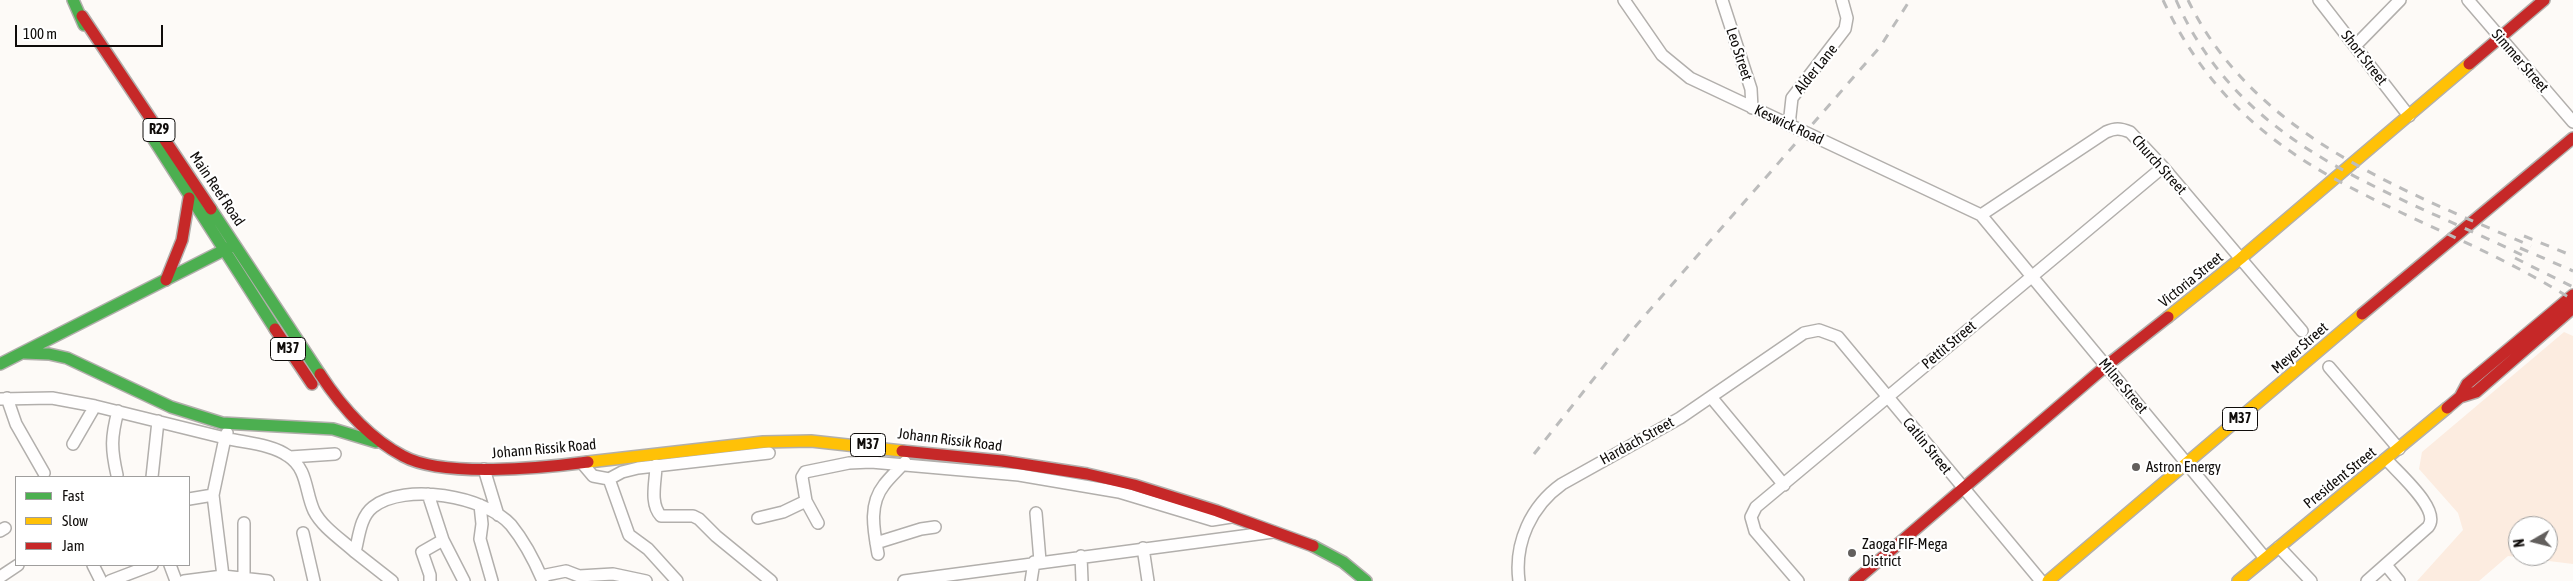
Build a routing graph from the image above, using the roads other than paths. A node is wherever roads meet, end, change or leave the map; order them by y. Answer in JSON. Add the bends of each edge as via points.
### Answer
{"nodes":[{"id":1,"x":74,"y":0,"type":"edge"},
{"id":2,"x":1624,"y":0,"type":"edge"},
{"id":3,"x":1722,"y":0,"type":"edge"},
{"id":4,"x":1842,"y":0,"type":"edge"},
{"id":5,"x":2319,"y":0,"type":"edge"},
{"id":6,"x":2400,"y":0,"type":"edge"},
{"id":7,"x":2468,"y":0,"type":"edge"},
{"id":8,"x":2544,"y":0,"type":"edge"},
{"id":9,"x":82,"y":16,"type":"junction"},
{"id":10,"x":2500,"y":37,"type":"junction"},
{"id":11,"x":2355,"y":46,"type":"junction"},
{"id":12,"x":1752,"y":108,"type":"junction"},
{"id":13,"x":2409,"y":116,"type":"junction"},
{"id":14,"x":2573,"y":122,"type":"edge"},
{"id":15,"x":1789,"y":125,"type":"junction"},
{"id":16,"x":2573,"y":138,"type":"edge"},
{"id":17,"x":2162,"y":167,"type":"junction"},
{"id":18,"x":189,"y":198,"type":"junction"},
{"id":19,"x":1982,"y":215,"type":"junction"},
{"id":20,"x":235,"y":244,"type":"junction"},
{"id":21,"x":223,"y":250,"type":"junction"},
{"id":22,"x":2240,"y":259,"type":"junction"},
{"id":23,"x":2032,"y":274,"type":"junction"},
{"id":24,"x":166,"y":280,"type":"junction"},
{"id":25,"x":2573,"y":295,"type":"edge"},
{"id":26,"x":2573,"y":308,"type":"edge"},
{"id":27,"x":2302,"y":332,"type":"dead end"},
{"id":28,"x":1804,"y":333,"type":"joint"},
{"id":29,"x":24,"y":353,"type":"junction"},
{"id":30,"x":0,"y":364,"type":"edge"},
{"id":31,"x":2106,"y":366,"type":"junction"},
{"id":32,"x":2329,"y":367,"type":"dead end"},
{"id":33,"x":1711,"y":397,"type":"junction"},
{"id":34,"x":1887,"y":397,"type":"junction"},
{"id":35,"x":2460,"y":397,"type":"junction"},
{"id":36,"x":4,"y":399,"type":"edge"},
{"id":37,"x":96,"y":406,"type":"junction"},
{"id":38,"x":118,"y":411,"type":"junction"},
{"id":39,"x":158,"y":421,"type":"junction"},
{"id":40,"x":230,"y":424,"type":"junction"},
{"id":41,"x":368,"y":433,"type":"junction"},
{"id":42,"x":225,"y":438,"type":"junction"},
{"id":43,"x":74,"y":444,"type":"dead end"},
{"id":44,"x":385,"y":446,"type":"junction"},
{"id":45,"x":2399,"y":448,"type":"junction"},
{"id":46,"x":914,"y":451,"type":"junction"},
{"id":47,"x":335,"y":454,"type":"dead end"},
{"id":48,"x":769,"y":454,"type":"dead end"},
{"id":49,"x":290,"y":456,"type":"junction"},
{"id":50,"x":2386,"y":459,"type":"junction"},
{"id":51,"x":582,"y":463,"type":"junction"},
{"id":52,"x":2188,"y":464,"type":"junction"},
{"id":53,"x":656,"y":465,"type":"junction"},
{"id":54,"x":902,"y":466,"type":"junction"},
{"id":55,"x":484,"y":469,"type":"junction"},
{"id":56,"x":44,"y":473,"type":"dead end"},
{"id":57,"x":117,"y":476,"type":"dead end"},
{"id":58,"x":152,"y":476,"type":"edge"},
{"id":59,"x":609,"y":479,"type":"junction"},
{"id":60,"x":1784,"y":485,"type":"junction"},
{"id":61,"x":1963,"y":490,"type":"junction"},
{"id":62,"x":428,"y":494,"type":"junction"},
{"id":63,"x":213,"y":495,"type":"junction"},
{"id":64,"x":190,"y":499,"type":"edge"},
{"id":65,"x":806,"y":501,"type":"junction"},
{"id":66,"x":480,"y":505,"type":"junction"},
{"id":67,"x":1036,"y":513,"type":"dead end"},
{"id":68,"x":498,"y":515,"type":"junction"},
{"id":69,"x":1236,"y":517,"type":"junction"},
{"id":70,"x":758,"y":518,"type":"dead end"},
{"id":71,"x":244,"y":523,"type":"dead end"},
{"id":72,"x":818,"y":523,"type":"dead end"},
{"id":73,"x":935,"y":527,"type":"dead end"},
{"id":74,"x":1277,"y":531,"type":"junction"},
{"id":75,"x":303,"y":533,"type":"dead end"},
{"id":76,"x":443,"y":540,"type":"junction"},
{"id":77,"x":2279,"y":547,"type":"junction"},
{"id":78,"x":1143,"y":548,"type":"junction"},
{"id":79,"x":355,"y":552,"type":"junction"},
{"id":80,"x":1081,"y":556,"type":"junction"},
{"id":81,"x":2266,"y":558,"type":"junction"},
{"id":82,"x":1037,"y":562,"type":"junction"},
{"id":83,"x":2386,"y":565,"type":"junction"},
{"id":84,"x":16,"y":566,"type":"edge"},
{"id":85,"x":94,"y":566,"type":"edge"},
{"id":86,"x":149,"y":566,"type":"edge"},
{"id":87,"x":170,"y":566,"type":"edge"},
{"id":88,"x":1357,"y":572,"type":"junction"},
{"id":89,"x":223,"y":576,"type":"junction"},
{"id":90,"x":0,"y":577,"type":"edge"},
{"id":91,"x":960,"y":577,"type":"edge"},
{"id":92,"x":542,"y":578,"type":"edge"},
{"id":93,"x":252,"y":580,"type":"edge"},
{"id":94,"x":101,"y":581,"type":"edge"},
{"id":95,"x":110,"y":581,"type":"edge"},
{"id":96,"x":176,"y":581,"type":"edge"},
{"id":97,"x":184,"y":581,"type":"edge"},
{"id":98,"x":268,"y":581,"type":"edge"},
{"id":99,"x":314,"y":581,"type":"edge"},
{"id":100,"x":392,"y":581,"type":"edge"},
{"id":101,"x":430,"y":581,"type":"edge"},
{"id":102,"x":464,"y":581,"type":"edge"},
{"id":103,"x":492,"y":581,"type":"edge"},
{"id":104,"x":646,"y":581,"type":"edge"},
{"id":105,"x":675,"y":581,"type":"edge"},
{"id":106,"x":771,"y":581,"type":"edge"},
{"id":107,"x":904,"y":581,"type":"edge"},
{"id":108,"x":1031,"y":581,"type":"edge"},
{"id":109,"x":1082,"y":581,"type":"edge"},
{"id":110,"x":1148,"y":581,"type":"edge"},
{"id":111,"x":1366,"y":581,"type":"edge"},
{"id":112,"x":1373,"y":581,"type":"edge"},
{"id":113,"x":1519,"y":581,"type":"edge"},
{"id":114,"x":1798,"y":581,"type":"edge"},
{"id":115,"x":1855,"y":581,"type":"edge"},
{"id":116,"x":2041,"y":581,"type":"edge"},
{"id":117,"x":2048,"y":581,"type":"edge"},
{"id":118,"x":2238,"y":581,"type":"edge"},
{"id":119,"x":2310,"y":581,"type":"edge"},
{"id":120,"x":2367,"y":581,"type":"edge"},
{"id":121,"x":2399,"y":581,"type":"edge"}],
"edges":[{"from":1,"to":9,"type":"main road","name":"Main Reef Road","number":"R29"},
{"from":2,"to":12,"type":"street","name":"Keswick Road","via":[[1662,55],[1674,66],[1690,78]]},
{"from":3,"to":12,"type":"street","name":"Leo Street","via":[[1751,88]]},
{"from":4,"to":15,"type":"street","name":"Alder Lane","via":[[1846,23],[1841,37],[1792,98]]},
{"from":5,"to":11,"type":"street","name":"Short Street"},
{"from":6,"to":11,"type":"street"},
{"from":7,"to":10,"type":"street","name":"Simmer Street"},
{"from":8,"to":10,"type":"main road","name":"Victoria Street"},
{"from":9,"to":18,"type":"main road","name":"Main Reef Road","number":"R29","via":[[85,27]]},
{"from":9,"to":20,"type":"main road","name":"Main Reef Road","number":"R29"},
{"from":10,"to":13,"type":"main road","name":"Victoria Street"},
{"from":10,"to":14,"type":"street","name":"Simmer Street"},
{"from":11,"to":13,"type":"street","name":"Short Street"},
{"from":12,"to":15,"type":"street","name":"Keswick Road"},
{"from":13,"to":22,"type":"main road","name":"Victoria Street"},
{"from":15,"to":19,"type":"street","name":"Keswick Road"},
{"from":16,"to":52,"type":"main road","name":"Meyer Street","number":"M37"},
{"from":17,"to":19,"type":"street","name":"Church Street","via":[[2130,132],[2116,128]]},
{"from":17,"to":22,"type":"street","name":"Church Street"},
{"from":17,"to":23,"type":"street","name":"Pettit Street"},
{"from":18,"to":21,"type":"main road","name":"Main Reef Road","number":"R29"},
{"from":18,"to":24,"type":"main road","via":[[178,260]]},
{"from":19,"to":23,"type":"street","name":"Milne Street"},
{"from":20,"to":21,"type":"main road","name":"Main Reef Road"},
{"from":20,"to":41,"type":"main road","name":"Johann Rissik Road","number":"M37","via":[[326,384]]},
{"from":21,"to":24,"type":"main road","name":"Main Reef Road"},
{"from":21,"to":41,"type":"main road","name":"Johann Rissik Road","number":"M37","via":[[316,388],[350,423]]},
{"from":22,"to":27,"type":"street","name":"Church Street"},
{"from":22,"to":31,"type":"main road","name":"Victoria Street"},
{"from":23,"to":31,"type":"street","name":"Milne Street"},
{"from":23,"to":34,"type":"street","name":"Pettit Street"},
{"from":24,"to":29,"type":"main road","name":"Main Reef Road"},
{"from":25,"to":35,"type":"main road","name":"President Street","via":[[2467,384]]},
{"from":26,"to":35,"type":"main road","name":"President Street","via":[[2476,392]]},
{"from":28,"to":33,"type":"street","name":"Hardach Street"},
{"from":28,"to":34,"type":"street","name":"Catlin Street","via":[[1819,330],[1838,337]]},
{"from":29,"to":30,"type":"main road","name":"Main Reef Road"},
{"from":29,"to":40,"type":"main road","via":[[67,358],[171,407]]},
{"from":31,"to":52,"type":"street","name":"Milne Street"},
{"from":31,"to":61,"type":"main road","name":"Victoria Street"},
{"from":32,"to":45,"type":"street"},
{"from":33,"to":60,"type":"street"},
{"from":33,"to":113,"type":"street","name":"Hardach Street","via":[[1546,495],[1519,546],[1516,563]]},
{"from":34,"to":60,"type":"street","name":"Pettit Street"},
{"from":34,"to":61,"type":"street","name":"Catlin Street"},
{"from":35,"to":45,"type":"main road","name":"President Street"},
{"from":36,"to":37,"type":"street","via":[[52,398]]},
{"from":36,"to":56,"type":"street"},
{"from":37,"to":38,"type":"street"},
{"from":37,"to":43,"type":"street"},
{"from":38,"to":39,"type":"street"},
{"from":38,"to":57,"type":"street","via":[[111,452]]},
{"from":39,"to":42,"type":"street"},
{"from":39,"to":58,"type":"street"},
{"from":40,"to":42,"type":"street"},
{"from":40,"to":44,"type":"main road","via":[[334,429]]},
{"from":41,"to":44,"type":"main road","name":"Johann Rissik Road","number":"M37"},
{"from":42,"to":49,"type":"street","via":[[278,450]]},
{"from":42,"to":63,"type":"street"},
{"from":44,"to":55,"type":"main road","name":"Johann Rissik Road","number":"M37","via":[[404,457],[427,464],[462,470]]},
{"from":45,"to":50,"type":"main road","name":"President Street"},
{"from":46,"to":51,"type":"main road","name":"Johann Rissik Road","number":"M37","via":[[811,441],[763,442]]},
{"from":46,"to":54,"type":"street"},
{"from":46,"to":69,"type":"main road","name":"Johann Rissik Road","number":"M37","via":[[1087,474]]},
{"from":47,"to":49,"type":"street"},
{"from":48,"to":53,"type":"street"},
{"from":49,"to":79,"type":"street","via":[[305,476],[314,511],[322,523]]},
{"from":50,"to":77,"type":"main road","name":"President Street"},
{"from":50,"to":83,"type":"street","via":[[2429,507],[2432,518],[2428,527]]},
{"from":51,"to":55,"type":"main road","name":"Johann Rissik Road","number":"M37"},
{"from":51,"to":59,"type":"street","via":[[593,476]]},
{"from":52,"to":81,"type":"street","name":"Milne Street"},
{"from":52,"to":117,"type":"main road","name":"Meyer Street","number":"M37"},
{"from":53,"to":59,"type":"street","via":[[622,472]]},
{"from":53,"to":106,"type":"street","via":[[654,494],[660,516],[699,518],[706,528]]},
{"from":54,"to":65,"type":"street","via":[[856,463],[805,472],[802,477]]},
{"from":54,"to":69,"type":"street","via":[[1026,476],[1119,492],[1212,520]]},
{"from":54,"to":73,"type":"street","via":[[878,496],[873,514],[877,549],[921,529]]},
{"from":55,"to":68,"type":"street"},
{"from":59,"to":105,"type":"street","via":[[629,535],[648,549]]},
{"from":60,"to":114,"type":"street","name":"Pettit Street","via":[[1752,512],[1755,531]]},
{"from":61,"to":115,"type":"main road","name":"Victoria Street"},
{"from":61,"to":116,"type":"street","name":"Catlin Street"},
{"from":62,"to":66,"type":"street","via":[[471,500]]},
{"from":62,"to":76,"type":"street"},
{"from":62,"to":79,"type":"street","via":[[397,496],[371,508],[360,528]]},
{"from":63,"to":64,"type":"street"},
{"from":63,"to":89,"type":"street"},
{"from":65,"to":70,"type":"street","via":[[783,512]]},
{"from":65,"to":72,"type":"street"},
{"from":66,"to":68,"type":"street"},
{"from":66,"to":103,"type":"street","via":[[480,540]]},
{"from":67,"to":82,"type":"street"},
{"from":68,"to":92,"type":"street","via":[[511,525]]},
{"from":69,"to":74,"type":"main road","name":"Johann Rissik Road","number":"M37"},
{"from":71,"to":93,"type":"street"},
{"from":74,"to":78,"type":"street"},
{"from":74,"to":88,"type":"main road","name":"Johann Rissik Road","number":"M37","via":[[1310,544]]},
{"from":75,"to":99,"type":"street"},
{"from":76,"to":101,"type":"street","via":[[422,552]]},
{"from":76,"to":102,"type":"street"},
{"from":77,"to":81,"type":"main road","name":"President Street"},
{"from":77,"to":119,"type":"street"},
{"from":78,"to":80,"type":"street"},
{"from":78,"to":110,"type":"street"},
{"from":79,"to":100,"type":"street"},
{"from":80,"to":82,"type":"street"},
{"from":80,"to":109,"type":"street"},
{"from":81,"to":118,"type":"main road","name":"President Street"},
{"from":82,"to":91,"type":"street"},
{"from":82,"to":108,"type":"street"},
{"from":83,"to":120,"type":"street"},
{"from":83,"to":121,"type":"street"},
{"from":84,"to":90,"type":"street"},
{"from":85,"to":94,"type":"street"},
{"from":86,"to":95,"type":"street"},
{"from":87,"to":96,"type":"street"},
{"from":88,"to":111,"type":"main road","name":"Johann Rissik Road","number":"M37"},
{"from":88,"to":112,"type":"main road"},
{"from":89,"to":93,"type":"street"},
{"from":89,"to":97,"type":"street"},
{"from":91,"to":107,"type":"street"},
{"from":92,"to":104,"type":"street","via":[[566,571],[579,576],[613,574]]},
{"from":93,"to":98,"type":"street"}]}
